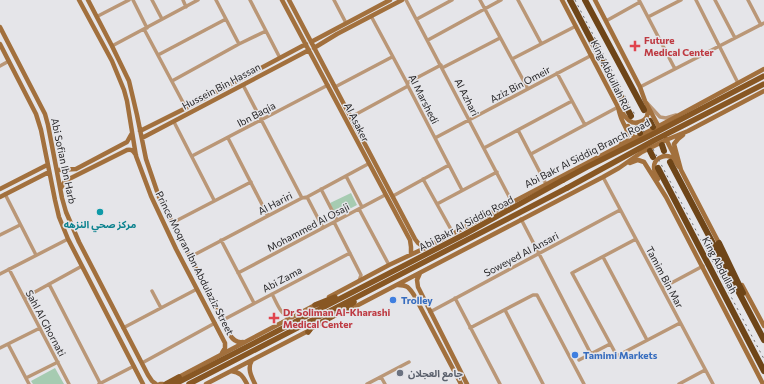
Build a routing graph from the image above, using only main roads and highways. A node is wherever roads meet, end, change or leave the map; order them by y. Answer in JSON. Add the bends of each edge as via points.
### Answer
{"nodes":[{"id":1,"x":570,"y":0,"type":"edge"},
{"id":2,"x":585,"y":0,"type":"edge"},
{"id":3,"x":764,"y":76,"type":"edge"},
{"id":4,"x":764,"y":84,"type":"edge"},
{"id":5,"x":644,"y":110,"type":"dead end"},
{"id":6,"x":631,"y":116,"type":"dead end"},
{"id":7,"x":670,"y":162,"type":"dead end"},
{"id":8,"x":658,"y":168,"type":"dead end"},
{"id":9,"x":719,"y":243,"type":"road end"},
{"id":10,"x":376,"y":280,"type":"junction"},
{"id":11,"x":358,"y":297,"type":"junction"},
{"id":12,"x":315,"y":305,"type":"road end"},
{"id":13,"x":733,"y":312,"type":"junction"},
{"id":14,"x":308,"y":332,"type":"road end"},
{"id":15,"x":763,"y":337,"type":"edge"},
{"id":16,"x":764,"y":371,"type":"edge"},
{"id":17,"x":764,"y":376,"type":"edge"},
{"id":18,"x":179,"y":377,"type":"road end"},
{"id":19,"x":166,"y":384,"type":"edge"},
{"id":20,"x":175,"y":384,"type":"edge"},
{"id":21,"x":189,"y":384,"type":"edge"}],
"edges":[{"from":1,"to":6,"type":"highway","name":"King Abdullah Rd"},
{"from":2,"to":5,"type":"highway","name":"King Abdullah Rd"},
{"from":3,"to":10,"type":"main road","name":"Abi Bakr Al Siddiq Road","bridge":true,"via":[[586,167]]},
{"from":4,"to":11,"type":"main road","name":"Abi Bakr Al Siddiq Road","bridge":true},
{"from":7,"to":15,"type":"highway","name":"King Abdullah"},
{"from":8,"to":13,"type":"highway","name":"King Abdullah"},
{"from":9,"to":15,"type":"highway"},
{"from":10,"to":12,"type":"main road","via":[[369,280]]},
{"from":10,"to":20,"type":"main road","name":"Abi Bakr Al Siddiq Road"},
{"from":11,"to":14,"type":"main road"},
{"from":11,"to":21,"type":"main road","name":"Abi Bakr Al Siddiq Road"},
{"from":13,"to":16,"type":"highway","name":"King Abdullah"},
{"from":13,"to":17,"type":"highway"},
{"from":18,"to":19,"type":"main road"}]}
